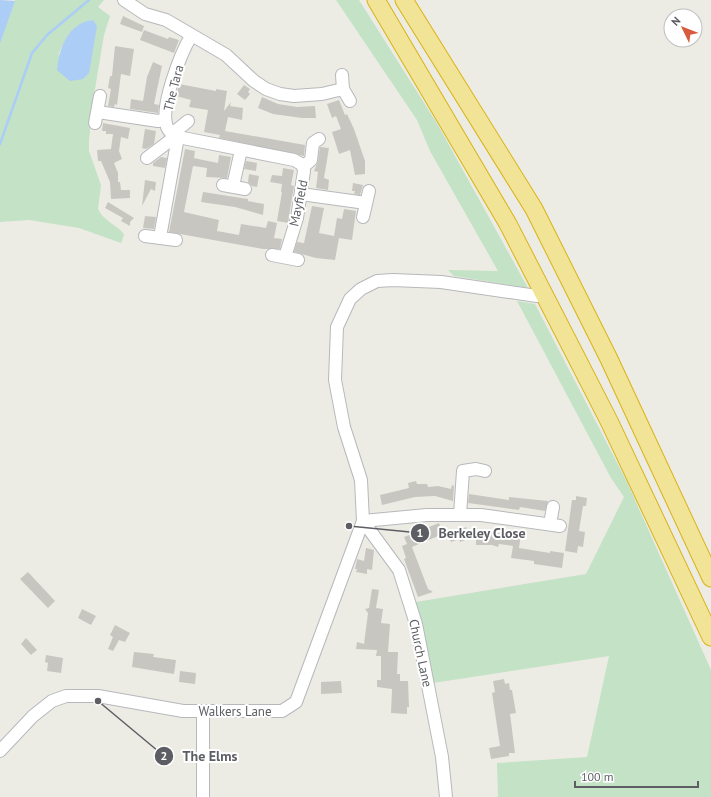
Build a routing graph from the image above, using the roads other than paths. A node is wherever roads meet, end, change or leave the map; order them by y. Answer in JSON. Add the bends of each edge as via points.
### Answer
{"nodes":[{"id":1,"x":124,"y":0,"type":"edge"},
{"id":2,"x":376,"y":0,"type":"edge"},
{"id":3,"x":404,"y":0,"type":"edge"},
{"id":4,"x":191,"y":36,"type":"junction"},
{"id":5,"x":342,"y":75,"type":"dead end"},
{"id":6,"x":343,"y":89,"type":"junction"},
{"id":7,"x":100,"y":96,"type":"dead end"},
{"id":8,"x":350,"y":102,"type":"dead end"},
{"id":9,"x":165,"y":120,"type":"junction"},
{"id":10,"x":188,"y":122,"type":"dead end"},
{"id":11,"x":175,"y":136,"type":"junction"},
{"id":12,"x":319,"y":139,"type":"dead end"},
{"id":13,"x":241,"y":150,"type":"junction"},
{"id":14,"x":147,"y":158,"type":"dead end"},
{"id":15,"x":303,"y":167,"type":"junction"},
{"id":16,"x":234,"y":187,"type":"dead end"},
{"id":17,"x":369,"y":191,"type":"dead end"},
{"id":18,"x":301,"y":194,"type":"junction"},
{"id":19,"x":366,"y":203,"type":"junction"},
{"id":20,"x":363,"y":217,"type":"dead end"},
{"id":21,"x":145,"y":236,"type":"dead end"},
{"id":22,"x":160,"y":237,"type":"junction"},
{"id":23,"x":176,"y":240,"type":"dead end"},
{"id":24,"x":272,"y":255,"type":"dead end"},
{"id":25,"x":285,"y":257,"type":"junction"},
{"id":26,"x":298,"y":260,"type":"dead end"},
{"id":27,"x":537,"y":296,"type":"dead end"},
{"id":28,"x":485,"y":471,"type":"dead end"},
{"id":29,"x":553,"y":507,"type":"dead end"},
{"id":30,"x":460,"y":515,"type":"junction"},
{"id":31,"x":363,"y":521,"type":"junction"},
{"id":32,"x":711,"y":578,"type":"edge"},
{"id":33,"x":711,"y":637,"type":"edge"},
{"id":34,"x":203,"y":711,"type":"junction"},
{"id":35,"x":0,"y":751,"type":"edge"},
{"id":36,"x":203,"y":797,"type":"edge"},
{"id":37,"x":446,"y":797,"type":"edge"}],
"edges":[{"from":1,"to":4,"type":"street","via":[[145,14],[166,20]]},
{"from":2,"to":33,"type":"highway","via":[[508,224],[609,420]]},
{"from":3,"to":32,"type":"highway","via":[[534,209],[609,359]]},
{"from":4,"to":6,"type":"street","via":[[226,55],[266,89],[280,94],[322,94]]},
{"from":4,"to":9,"type":"street","name":"The Tara","via":[[175,70]]},
{"from":5,"to":6,"type":"street"},
{"from":6,"to":8,"type":"street"},
{"from":7,"to":9,"type":"street","via":[[96,118]]},
{"from":9,"to":11,"type":"street","name":"The Tara","via":[[167,127]]},
{"from":10,"to":11,"type":"street"},
{"from":11,"to":13,"type":"street","name":"Mayfield"},
{"from":11,"to":14,"type":"street"},
{"from":11,"to":22,"type":"street"},
{"from":12,"to":15,"type":"street","via":[[313,143],[310,160]]},
{"from":13,"to":15,"type":"street","name":"Mayfield","via":[[294,160],[300,162]]},
{"from":13,"to":16,"type":"street"},
{"from":15,"to":18,"type":"street","name":"Mayfield"},
{"from":17,"to":19,"type":"street"},
{"from":18,"to":19,"type":"street"},
{"from":18,"to":25,"type":"street","name":"Mayfield","via":[[297,218]]},
{"from":19,"to":20,"type":"street"},
{"from":21,"to":22,"type":"street"},
{"from":22,"to":23,"type":"street"},
{"from":24,"to":25,"type":"street"},
{"from":25,"to":26,"type":"street"},
{"from":27,"to":31,"type":"street","via":[[441,282],[393,280],[377,281],[361,289],[350,300],[337,328],[335,380],[344,427],[361,480]]},
{"from":28,"to":30,"type":"street","via":[[463,471]]},
{"from":29,"to":30,"type":"street","via":[[555,525],[480,515]]},
{"from":30,"to":31,"type":"street","via":[[427,515]]},
{"from":31,"to":34,"type":"street","name":"Walkers Lane","via":[[296,702],[282,711]]},
{"from":31,"to":37,"type":"street","name":"Church Lane","via":[[399,570],[416,624],[442,757]]},
{"from":34,"to":35,"type":"street","name":"Walkers Lane","via":[[183,711],[86,695],[66,696],[52,701],[33,716]]},
{"from":34,"to":36,"type":"street"}]}
